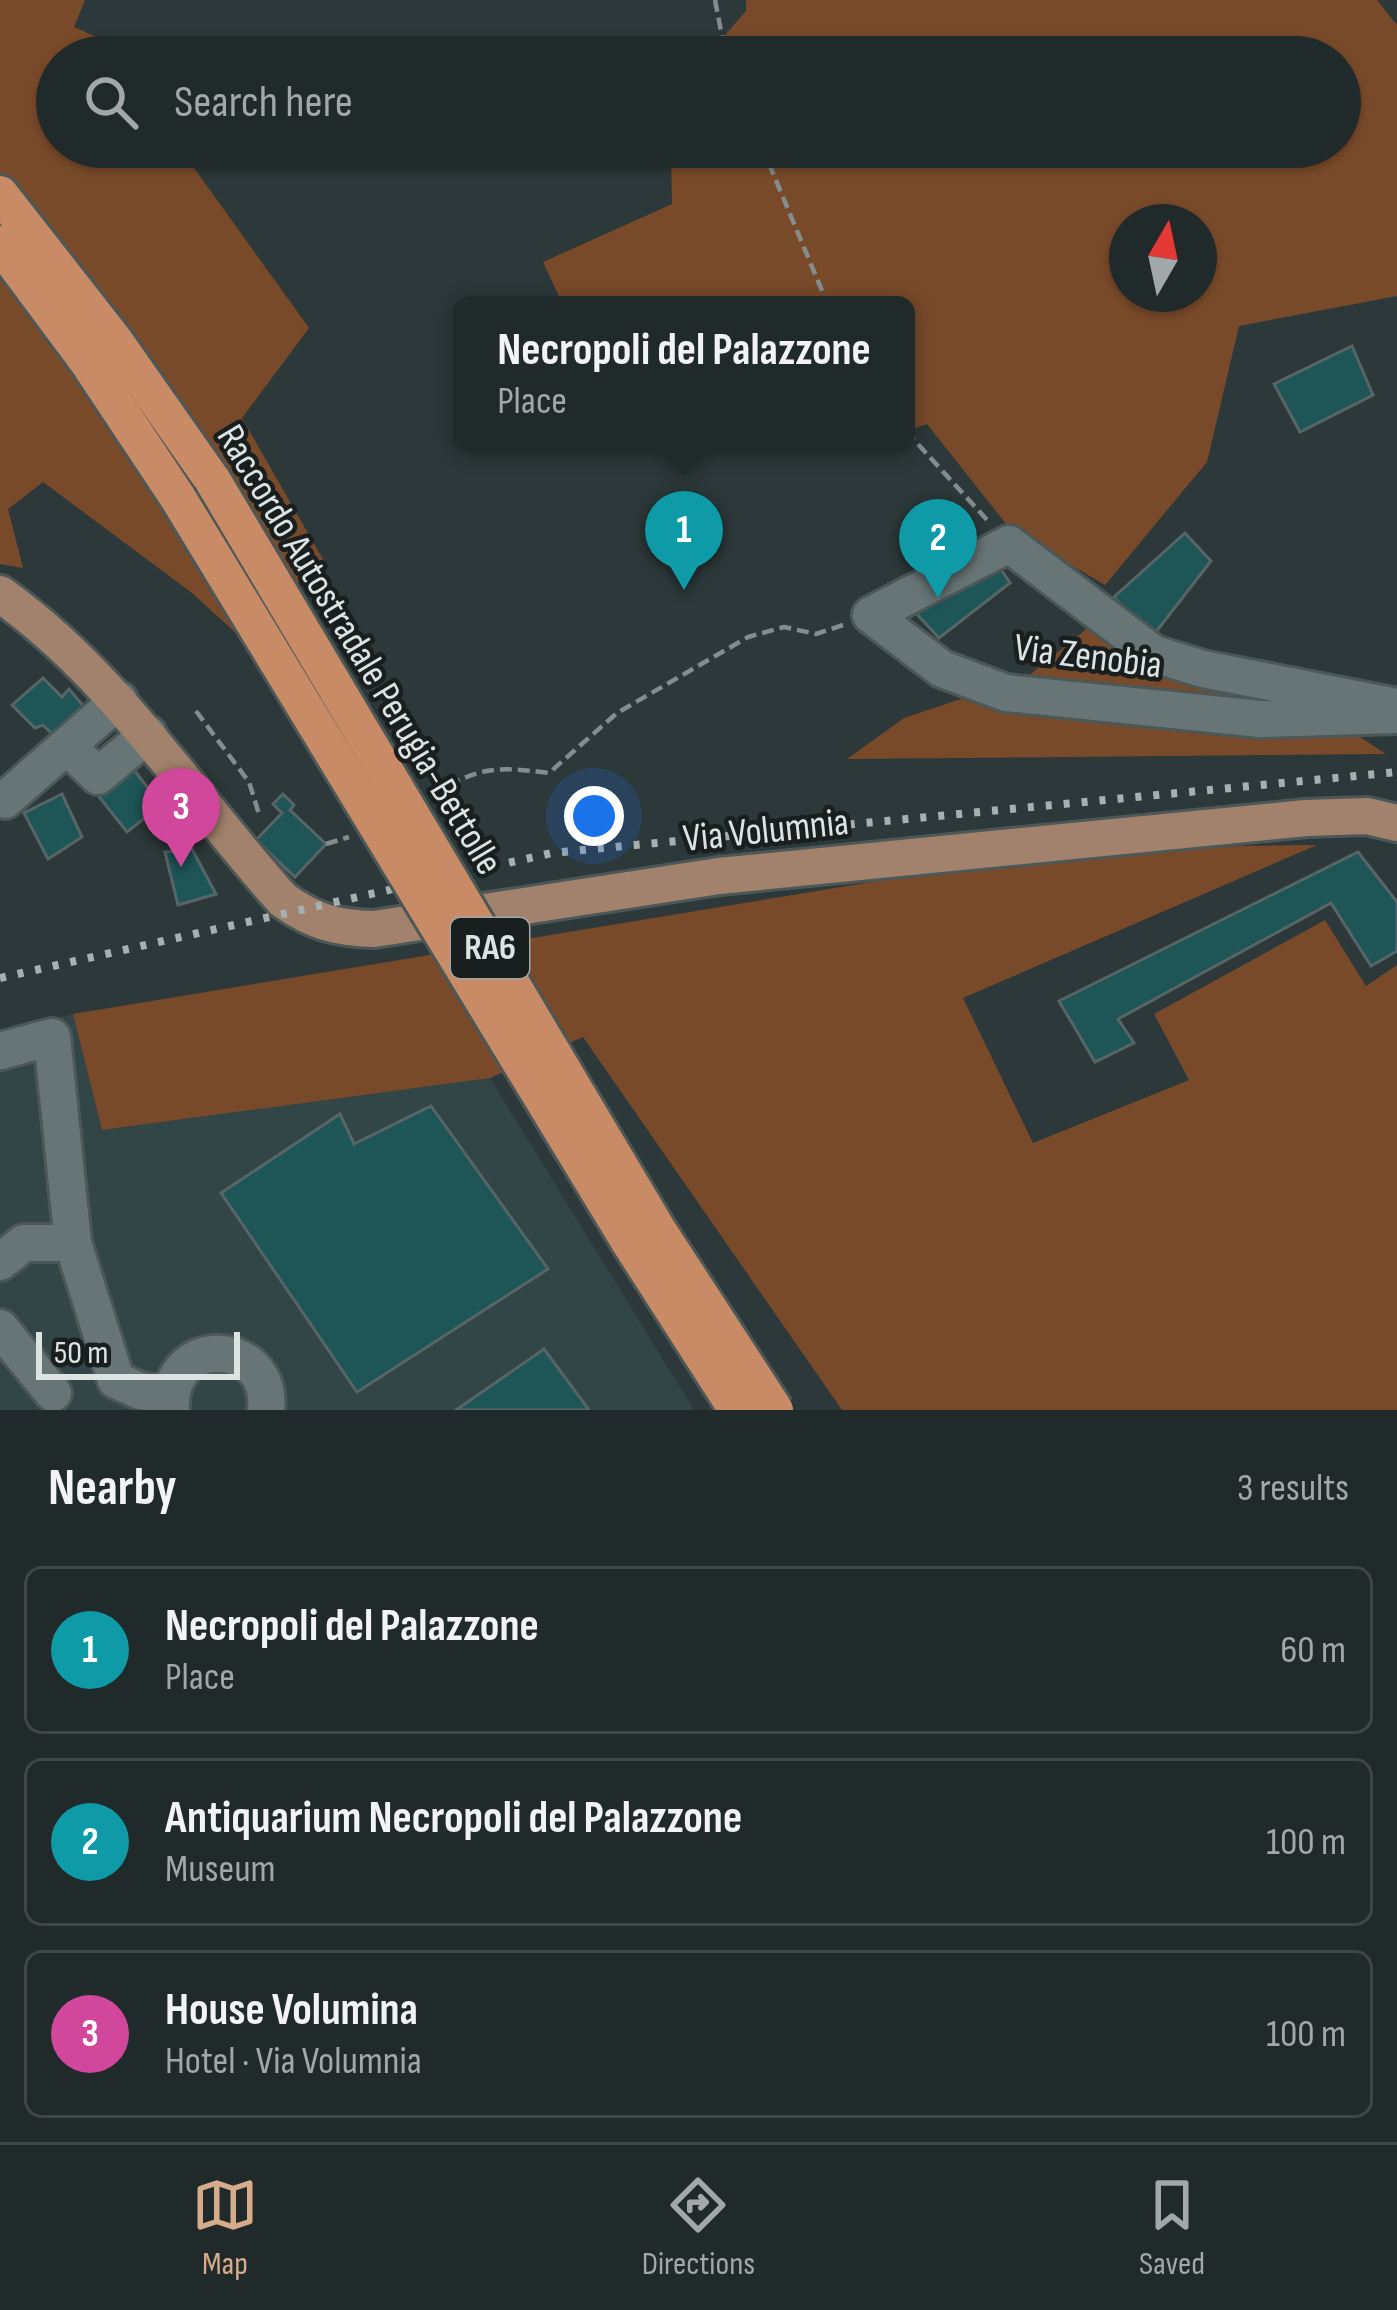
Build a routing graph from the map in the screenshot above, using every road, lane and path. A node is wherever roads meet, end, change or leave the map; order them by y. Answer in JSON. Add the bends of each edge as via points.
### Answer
{"nodes":[{"id":1,"x":715,"y":0,"type":"edge"},
{"id":2,"x":722,"y":36,"type":"edge"},
{"id":3,"x":771,"y":168,"type":"edge"},
{"id":4,"x":0,"y":194,"type":"edge"},
{"id":5,"x":0,"y":244,"type":"edge"},
{"id":6,"x":824,"y":296,"type":"edge"},
{"id":7,"x":915,"y":441,"type":"edge"},
{"id":8,"x":1009,"y":544,"type":"junction"},
{"id":9,"x":0,"y":594,"type":"edge"},
{"id":10,"x":871,"y":615,"type":"junction"},
{"id":11,"x":119,"y":700,"type":"junction"},
{"id":12,"x":196,"y":711,"type":"dead end"},
{"id":13,"x":1397,"y":711,"type":"edge"},
{"id":14,"x":148,"y":734,"type":"junction"},
{"id":15,"x":69,"y":748,"type":"junction"},
{"id":16,"x":430,"y":795,"type":"dead end"},
{"id":17,"x":5,"y":800,"type":"dead end"},
{"id":18,"x":259,"y":814,"type":"dead end"},
{"id":19,"x":1397,"y":823,"type":"edge"},
{"id":20,"x":369,"y":832,"type":"dead end"},
{"id":21,"x":326,"y":844,"type":"dead end"},
{"id":22,"x":0,"y":1051,"type":"edge"},
{"id":23,"x":73,"y":1244,"type":"junction"},
{"id":24,"x":0,"y":1262,"type":"edge"},
{"id":25,"x":0,"y":1328,"type":"edge"},
{"id":26,"x":53,"y":1393,"type":"dead end"},
{"id":27,"x":149,"y":1402,"type":"edge"},
{"id":28,"x":266,"y":1410,"type":"edge"},
{"id":29,"x":737,"y":1410,"type":"edge"},
{"id":30,"x":775,"y":1410,"type":"edge"}],
"edges":[{"from":1,"to":2,"type":"path"},
{"from":3,"to":6,"type":"path"},
{"from":4,"to":30,"type":"highway","name":"Raccordo Autostradale Perugia-Bettolle","number":"RA6","bridge":true,"via":[[213,481],[658,1231]]},
{"from":5,"to":29,"type":"highway","number":"RA6","bridge":true,"via":[[178,498]]},
{"from":7,"to":8,"type":"path"},
{"from":8,"to":10,"type":"street"},
{"from":8,"to":13,"type":"street","name":"Via Zenobia","via":[[1154,654]]},
{"from":9,"to":11,"type":"main road","name":"Via Volumnia"},
{"from":10,"to":13,"type":"street","name":"Via Zenobia","via":[[942,669],[1006,693],[1260,719]]},
{"from":10,"to":16,"type":"path","via":[[816,634],[784,627],[748,637],[617,713],[549,772],[472,771]]},
{"from":11,"to":14,"type":"main road","name":"Via Volumnia"},
{"from":11,"to":15,"type":"street"},
{"from":12,"to":18,"type":"path","via":[[249,782]]},
{"from":14,"to":15,"type":"street","via":[[98,776]]},
{"from":14,"to":19,"type":"main road","name":"Via Volumnia","via":[[284,900],[340,928],[719,877],[1344,816]]},
{"from":15,"to":17,"type":"street"},
{"from":20,"to":21,"type":"path"},
{"from":22,"to":23,"type":"street","via":[[52,1037]]},
{"from":23,"to":24,"type":"street","via":[[24,1243]]},
{"from":23,"to":27,"type":"street","via":[[116,1380]]},
{"from":25,"to":26,"type":"street"},
{"from":27,"to":28,"type":"street","via":[[192,1360],[220,1353],[257,1372]]}]}
